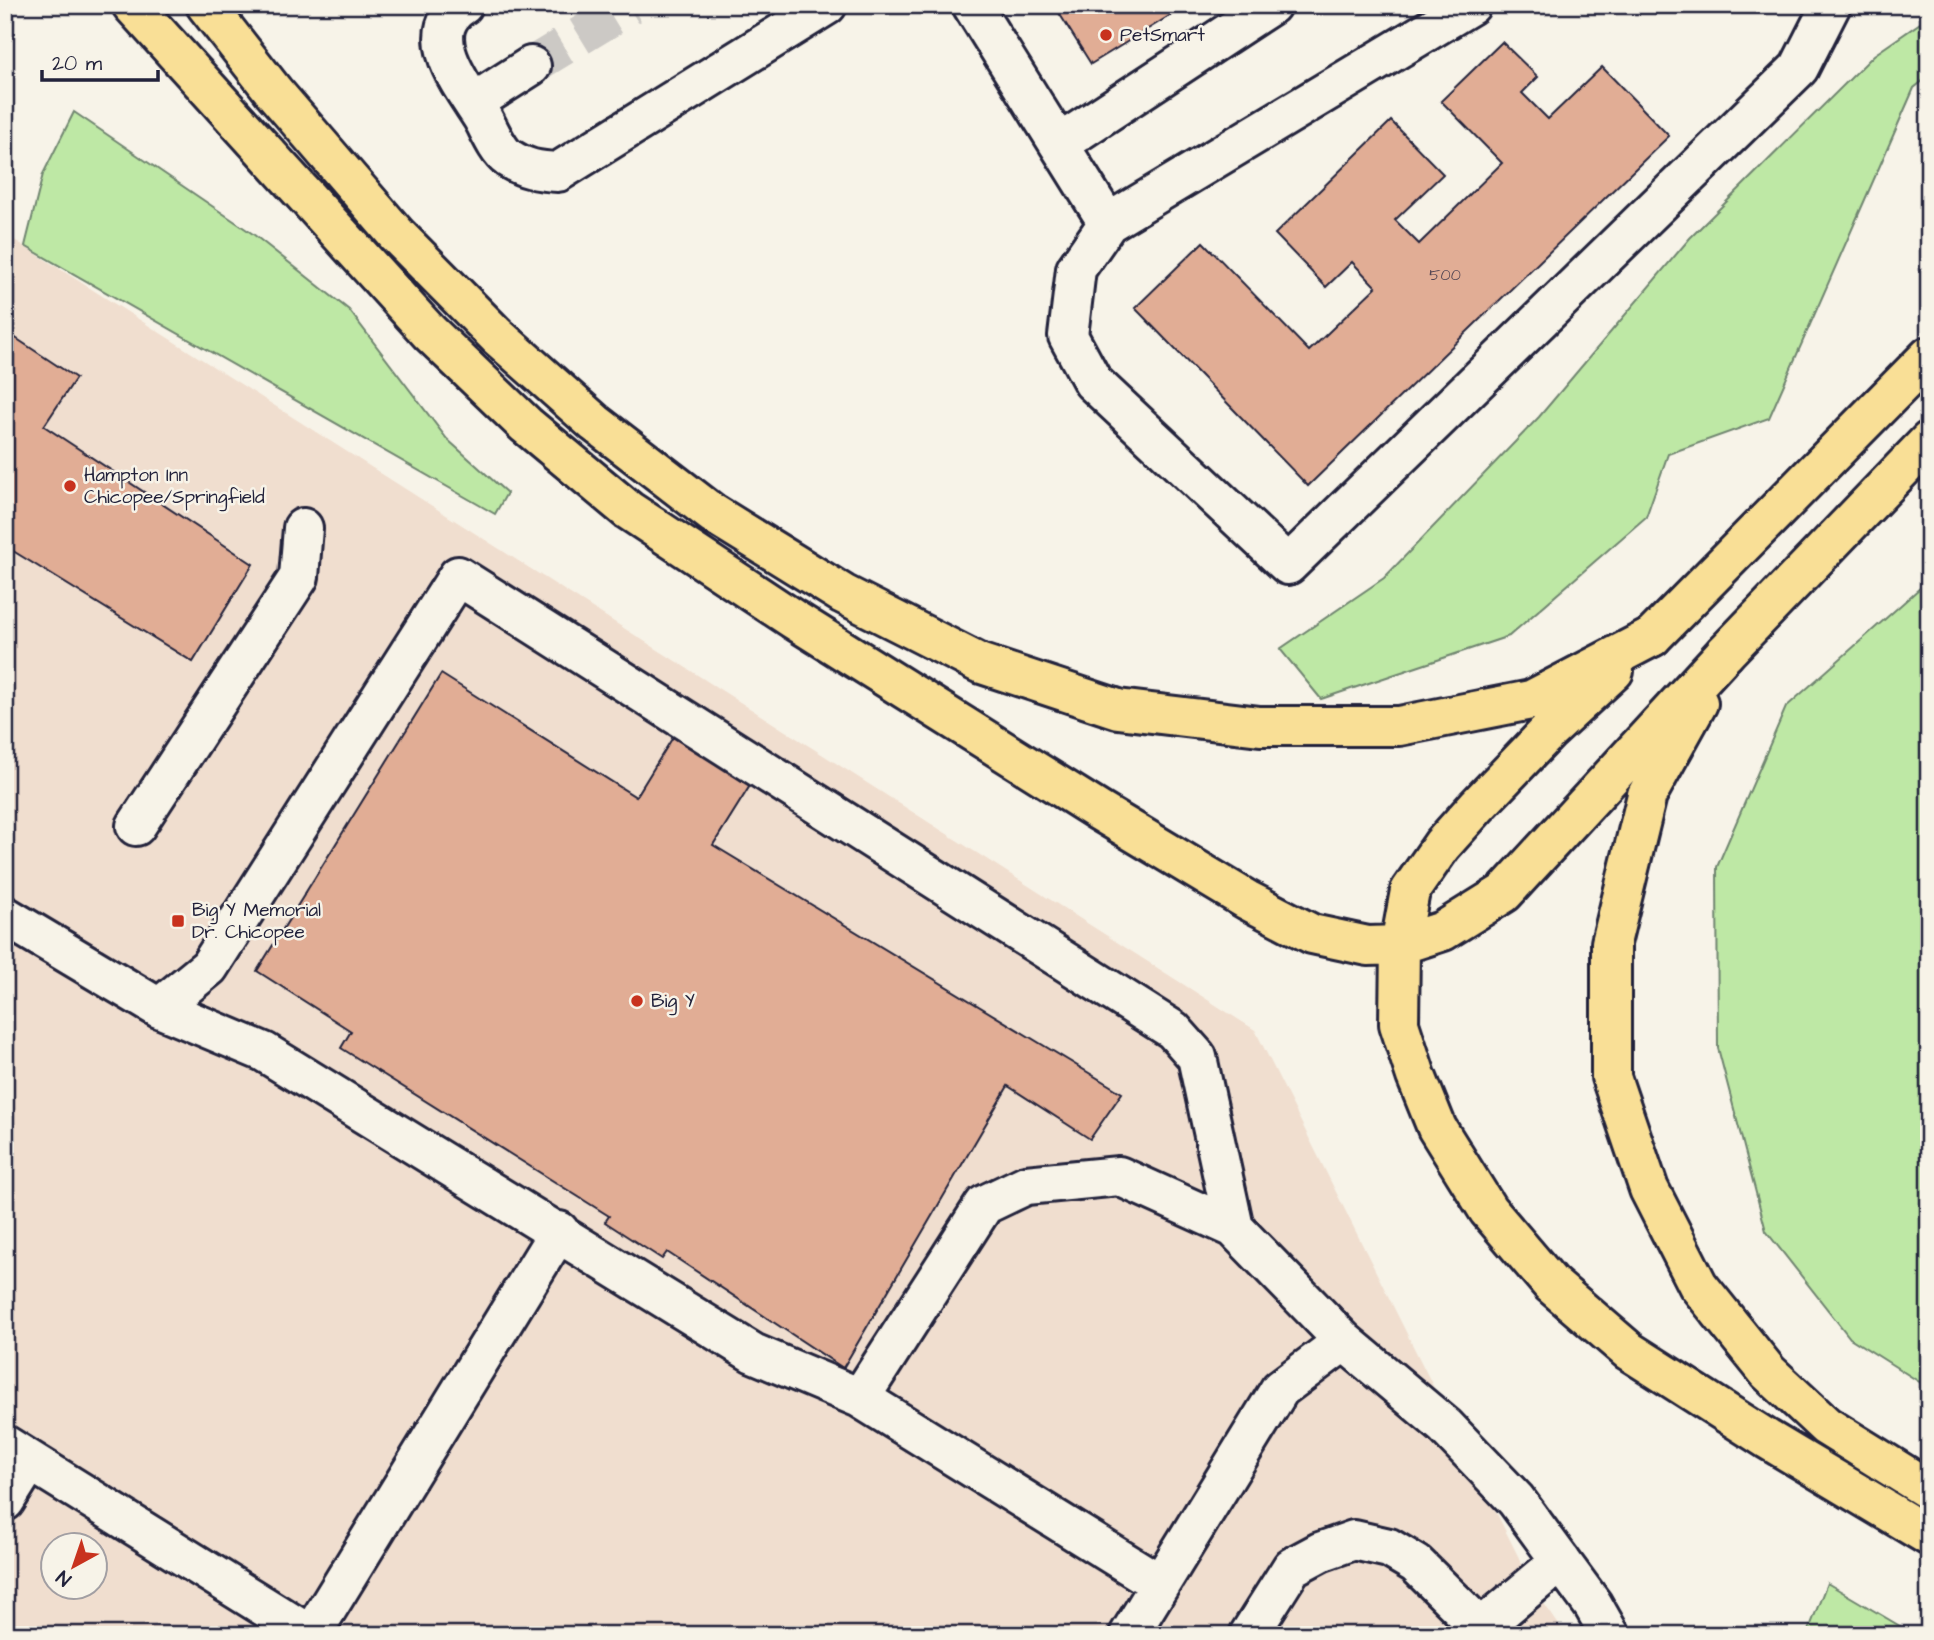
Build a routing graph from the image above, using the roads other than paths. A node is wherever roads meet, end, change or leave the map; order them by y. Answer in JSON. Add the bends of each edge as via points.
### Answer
{"nodes":[{"id":1,"x":118,"y":5,"type":"edge"},
{"id":2,"x":132,"y":5,"type":"edge"},
{"id":3,"x":206,"y":5,"type":"edge"},
{"id":4,"x":463,"y":5,"type":"edge"},
{"id":5,"x":827,"y":5,"type":"edge"},
{"id":6,"x":972,"y":5,"type":"edge"},
{"id":7,"x":1271,"y":5,"type":"edge"},
{"id":8,"x":1471,"y":5,"type":"edge"},
{"id":9,"x":1831,"y":5,"type":"edge"},
{"id":10,"x":165,"y":43,"type":"junction"},
{"id":11,"x":531,"y":66,"type":"tunnel mouth"},
{"id":12,"x":473,"y":103,"type":"junction"},
{"id":13,"x":1059,"y":144,"type":"junction"},
{"id":14,"x":1108,"y":223,"type":"junction"},
{"id":15,"x":1929,"y":356,"type":"edge"},
{"id":16,"x":1929,"y":441,"type":"edge"},
{"id":17,"x":303,"y":528,"type":"dead end"},
{"id":18,"x":1652,"y":637,"type":"junction"},
{"id":19,"x":1725,"y":653,"type":"junction"},
{"id":20,"x":136,"y":826,"type":"dead end"},
{"id":21,"x":5,"y":915,"type":"edge"},
{"id":22,"x":1400,"y":946,"type":"junction"},
{"id":23,"x":159,"y":1008,"type":"junction"},
{"id":24,"x":1234,"y":1228,"type":"junction"},
{"id":25,"x":559,"y":1231,"type":"junction"},
{"id":26,"x":1344,"y":1340,"type":"junction"},
{"id":27,"x":860,"y":1398,"type":"junction"},
{"id":28,"x":18,"y":1453,"type":"edge"},
{"id":29,"x":1929,"y":1490,"type":"edge"},
{"id":30,"x":5,"y":1501,"type":"edge"},
{"id":31,"x":1929,"y":1536,"type":"edge"},
{"id":32,"x":1561,"y":1561,"type":"junction"},
{"id":33,"x":1160,"y":1584,"type":"junction"},
{"id":34,"x":1486,"y":1633,"type":"edge"},
{"id":35,"x":310,"y":1635,"type":"edge"},
{"id":36,"x":1129,"y":1635,"type":"edge"},
{"id":37,"x":1249,"y":1635,"type":"edge"},
{"id":38,"x":1610,"y":1635,"type":"edge"}],
"edges":[{"from":1,"to":10,"type":"main road"},
{"from":2,"to":10,"type":"main road"},
{"from":3,"to":18,"type":"main road","via":[[397,235],[497,335],[595,423],[712,513],[843,594],[979,663],[1118,709],[1260,726],[1399,726],[1531,700]]},
{"from":4,"to":12,"type":"lane","via":[[443,34],[449,64]]},
{"from":5,"to":12,"type":"lane","via":[[558,172],[533,171],[506,156]]},
{"from":6,"to":13,"type":"lane"},
{"from":7,"to":13,"type":"lane"},
{"from":8,"to":14,"type":"lane"},
{"from":9,"to":14,"type":"lane","via":[[1799,68],[1288,565],[1093,382],[1068,336],[1076,269]]},
{"from":10,"to":22,"type":"main road","via":[[429,332],[526,425],[628,510],[804,626],[1247,900],[1312,934],[1368,946]]},
{"from":11,"to":12,"type":"lane"},
{"from":13,"to":14,"type":"lane"},
{"from":15,"to":18,"type":"main road"},
{"from":16,"to":19,"type":"main road"},
{"from":17,"to":20,"type":"lane","via":[[299,577]]},
{"from":18,"to":22,"type":"main road","via":[[1549,731],[1442,845],[1410,891]]},
{"from":19,"to":22,"type":"main road","via":[[1504,893],[1443,931]]},
{"from":19,"to":29,"type":"main road","via":[[1647,795],[1611,943],[1611,1077],[1648,1188],[1698,1284],[1768,1371],[1826,1426]]},
{"from":21,"to":23,"type":"lane"},
{"from":22,"to":31,"type":"main road","via":[[1399,1024],[1437,1128],[1488,1210],[1551,1284],[1629,1351]]},
{"from":23,"to":24,"type":"lane","via":[[209,967],[458,576],[1173,1030],[1197,1057]]},
{"from":23,"to":25,"type":"lane","via":[[264,1052]]},
{"from":24,"to":26,"type":"lane"},
{"from":24,"to":27,"type":"lane","via":[[1119,1176],[1026,1185],[984,1205]]},
{"from":25,"to":27,"type":"lane","via":[[753,1353]]},
{"from":25,"to":35,"type":"lane"},
{"from":26,"to":32,"type":"lane","via":[[1445,1426],[1516,1500]]},
{"from":26,"to":33,"type":"lane","via":[[1280,1389]]},
{"from":27,"to":33,"type":"lane"},
{"from":28,"to":30,"type":"lane"},
{"from":28,"to":35,"type":"lane"},
{"from":32,"to":34,"type":"lane","via":[[1494,1617]]},
{"from":32,"to":38,"type":"lane"},
{"from":33,"to":36,"type":"lane"},
{"from":34,"to":37,"type":"lane","via":[[1416,1564],[1389,1548],[1354,1540],[1292,1567]]}]}
